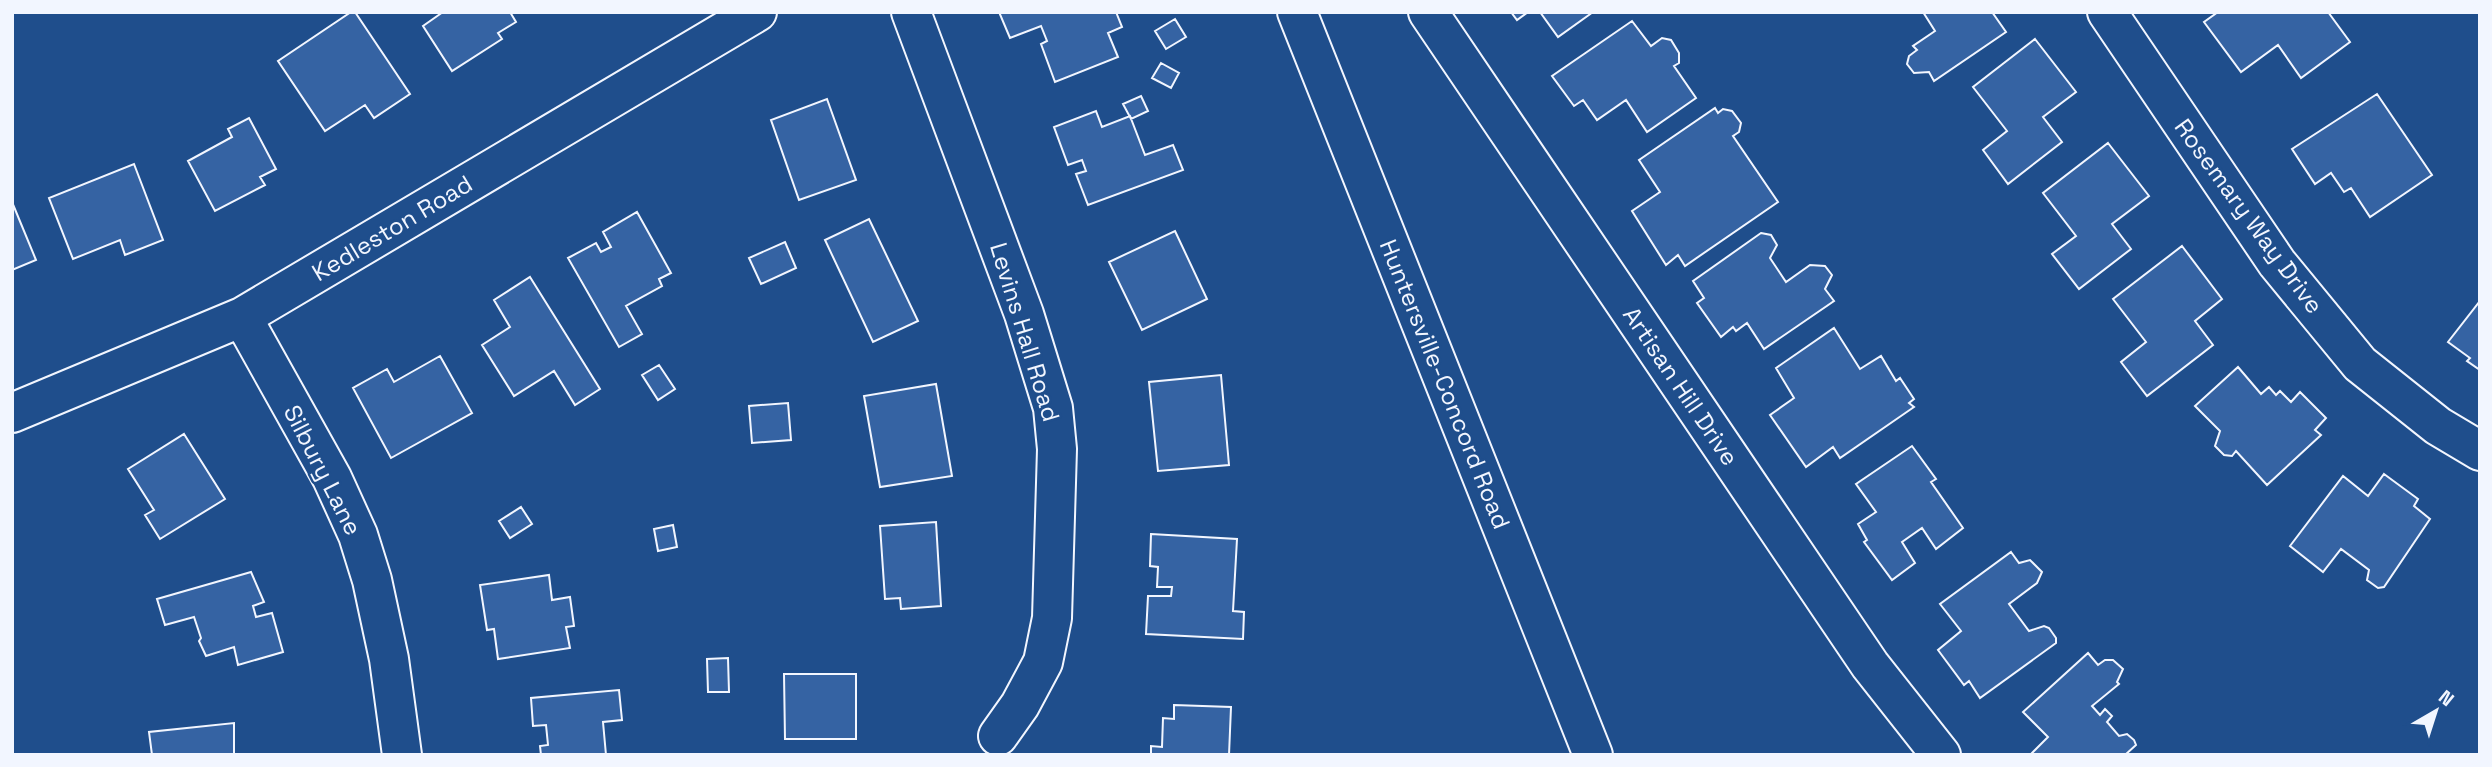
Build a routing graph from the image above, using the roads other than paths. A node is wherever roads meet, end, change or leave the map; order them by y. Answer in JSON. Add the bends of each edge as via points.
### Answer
{"nodes":[{"id":1,"x":757,"y":12,"type":"edge"},
{"id":2,"x":911,"y":12,"type":"edge"},
{"id":3,"x":1297,"y":12,"type":"edge"},
{"id":4,"x":1428,"y":12,"type":"edge"},
{"id":5,"x":2107,"y":12,"type":"edge"},
{"id":6,"x":242,"y":317,"type":"junction"},
{"id":7,"x":12,"y":413,"type":"edge"},
{"id":8,"x":2480,"y":451,"type":"edge"},
{"id":9,"x":998,"y":736,"type":"dead end"},
{"id":10,"x":402,"y":755,"type":"edge"},
{"id":11,"x":1592,"y":755,"type":"edge"},
{"id":12,"x":1941,"y":755,"type":"edge"}],
"edges":[{"from":1,"to":6,"type":"street","name":"Kedleston Road"},
{"from":2,"to":9,"type":"street","name":"Levins Hall Road","via":[[1024,314],[1053,408],[1057,449],[1052,618],[1043,662]]},
{"from":3,"to":11,"type":"street","name":"Huntersville-Concord Road"},
{"from":4,"to":12,"type":"street","name":"Artisan Hill Drive","via":[[1862,653]]},
{"from":5,"to":8,"type":"street","name":"Rosemary Way Drive","via":[[2277,263],[2360,364],[2438,426]]},
{"from":6,"to":7,"type":"street","name":"Kedleston Road"},
{"from":6,"to":10,"type":"street","name":"Silbury Lane","via":[[332,478],[358,535],[389,659]]}]}
